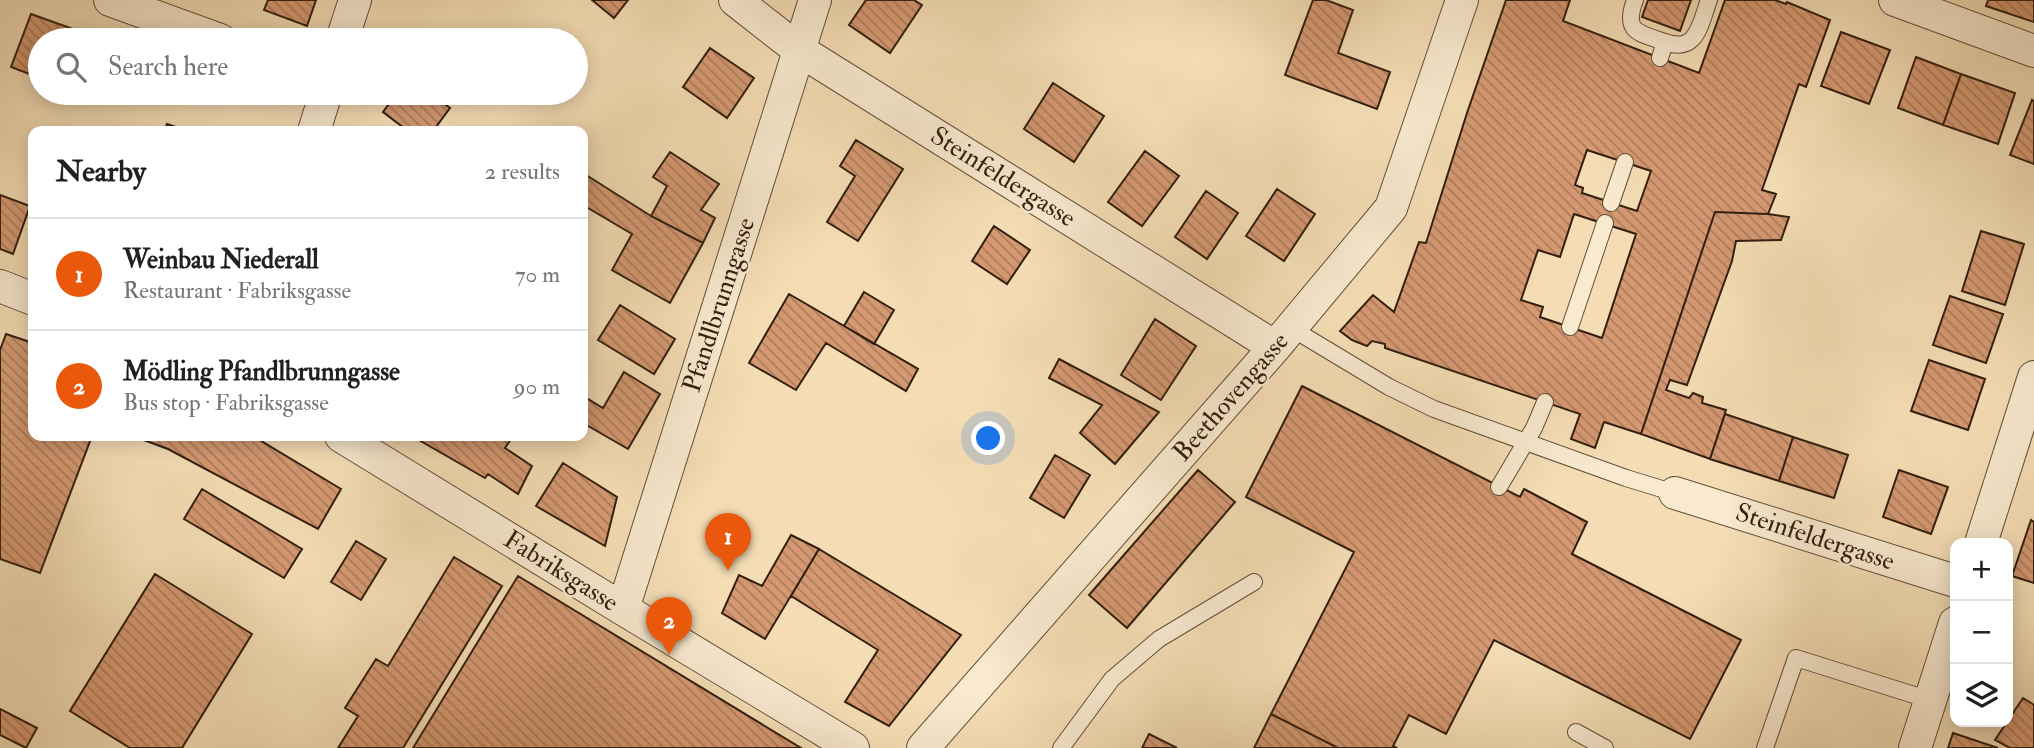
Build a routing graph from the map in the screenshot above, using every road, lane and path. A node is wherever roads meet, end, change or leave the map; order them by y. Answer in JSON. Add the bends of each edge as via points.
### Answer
{"nodes":[{"id":1,"x":110,"y":0,"type":"edge"},
{"id":2,"x":355,"y":0,"type":"edge"},
{"id":3,"x":735,"y":0,"type":"edge"},
{"id":4,"x":815,"y":0,"type":"edge"},
{"id":5,"x":1462,"y":0,"type":"edge"},
{"id":6,"x":1635,"y":0,"type":"edge"},
{"id":7,"x":1709,"y":0,"type":"edge"},
{"id":8,"x":1895,"y":0,"type":"edge"},
{"id":9,"x":187,"y":28,"type":"edge"},
{"id":10,"x":346,"y":28,"type":"edge"},
{"id":11,"x":1665,"y":42,"type":"junction"},
{"id":12,"x":799,"y":50,"type":"junction"},
{"id":13,"x":2034,"y":51,"type":"edge"},
{"id":14,"x":1660,"y":58,"type":"dead end"},
{"id":15,"x":322,"y":105,"type":"edge"},
{"id":16,"x":316,"y":126,"type":"edge"},
{"id":17,"x":1625,"y":162,"type":"dead end"},
{"id":18,"x":1611,"y":203,"type":"dead end"},
{"id":19,"x":1605,"y":223,"type":"dead end"},
{"id":20,"x":0,"y":286,"type":"edge"},
{"id":21,"x":28,"y":297,"type":"edge"},
{"id":22,"x":1570,"y":327,"type":"dead end"},
{"id":23,"x":1283,"y":338,"type":"junction"},
{"id":24,"x":2034,"y":377,"type":"edge"},
{"id":25,"x":1545,"y":402,"type":"dead end"},
{"id":26,"x":349,"y":441,"type":"edge"},
{"id":27,"x":1525,"y":442,"type":"junction"},
{"id":28,"x":1499,"y":487,"type":"dead end"},
{"id":29,"x":1675,"y":493,"type":"joint"},
{"id":30,"x":1983,"y":538,"type":"edge"},
{"id":31,"x":1950,"y":579,"type":"edge"},
{"id":32,"x":1254,"y":582,"type":"dead end"},
{"id":33,"x":623,"y":609,"type":"junction"},
{"id":34,"x":1950,"y":638,"type":"edge"},
{"id":35,"x":1930,"y":700,"type":"junction"},
{"id":36,"x":1576,"y":732,"type":"dead end"},
{"id":37,"x":853,"y":748,"type":"edge"},
{"id":38,"x":923,"y":748,"type":"edge"},
{"id":39,"x":1061,"y":748,"type":"edge"},
{"id":40,"x":1605,"y":748,"type":"edge"},
{"id":41,"x":1765,"y":748,"type":"edge"},
{"id":42,"x":1915,"y":748,"type":"edge"}],
"edges":[{"from":1,"to":9,"type":"street"},
{"from":2,"to":10,"type":"street"},
{"from":3,"to":12,"type":"street","name":"Steinfeldergasse"},
{"from":4,"to":12,"type":"street","name":"Pfandlbrunngasse"},
{"from":5,"to":23,"type":"street","name":"Beethovengasse","via":[[1391,208]]},
{"from":6,"to":11,"type":"lane","via":[[1630,25]]},
{"from":7,"to":11,"type":"lane","via":[[1695,37],[1676,46]]},
{"from":8,"to":13,"type":"street"},
{"from":11,"to":14,"type":"lane"},
{"from":12,"to":23,"type":"street","name":"Steinfeldergasse"},
{"from":12,"to":33,"type":"street","name":"Pfandlbrunngasse"},
{"from":15,"to":16,"type":"street"},
{"from":17,"to":18,"type":"lane"},
{"from":19,"to":22,"type":"lane"},
{"from":20,"to":21,"type":"street"},
{"from":23,"to":27,"type":"lane","via":[[1434,410]]},
{"from":23,"to":38,"type":"street","name":"Beethovengasse"},
{"from":24,"to":30,"type":"street"},
{"from":25,"to":27,"type":"lane"},
{"from":26,"to":33,"type":"street","name":"Fabriksgasse"},
{"from":27,"to":28,"type":"lane"},
{"from":27,"to":29,"type":"lane"},
{"from":29,"to":31,"type":"street","name":"Steinfeldergasse"},
{"from":32,"to":39,"type":"lane","via":[[1159,639],[1112,679]]},
{"from":33,"to":37,"type":"street","name":"Fabriksgasse"},
{"from":34,"to":35,"type":"street"},
{"from":35,"to":41,"type":"lane","via":[[1796,658]]},
{"from":35,"to":42,"type":"street"},
{"from":36,"to":40,"type":"lane"}]}
